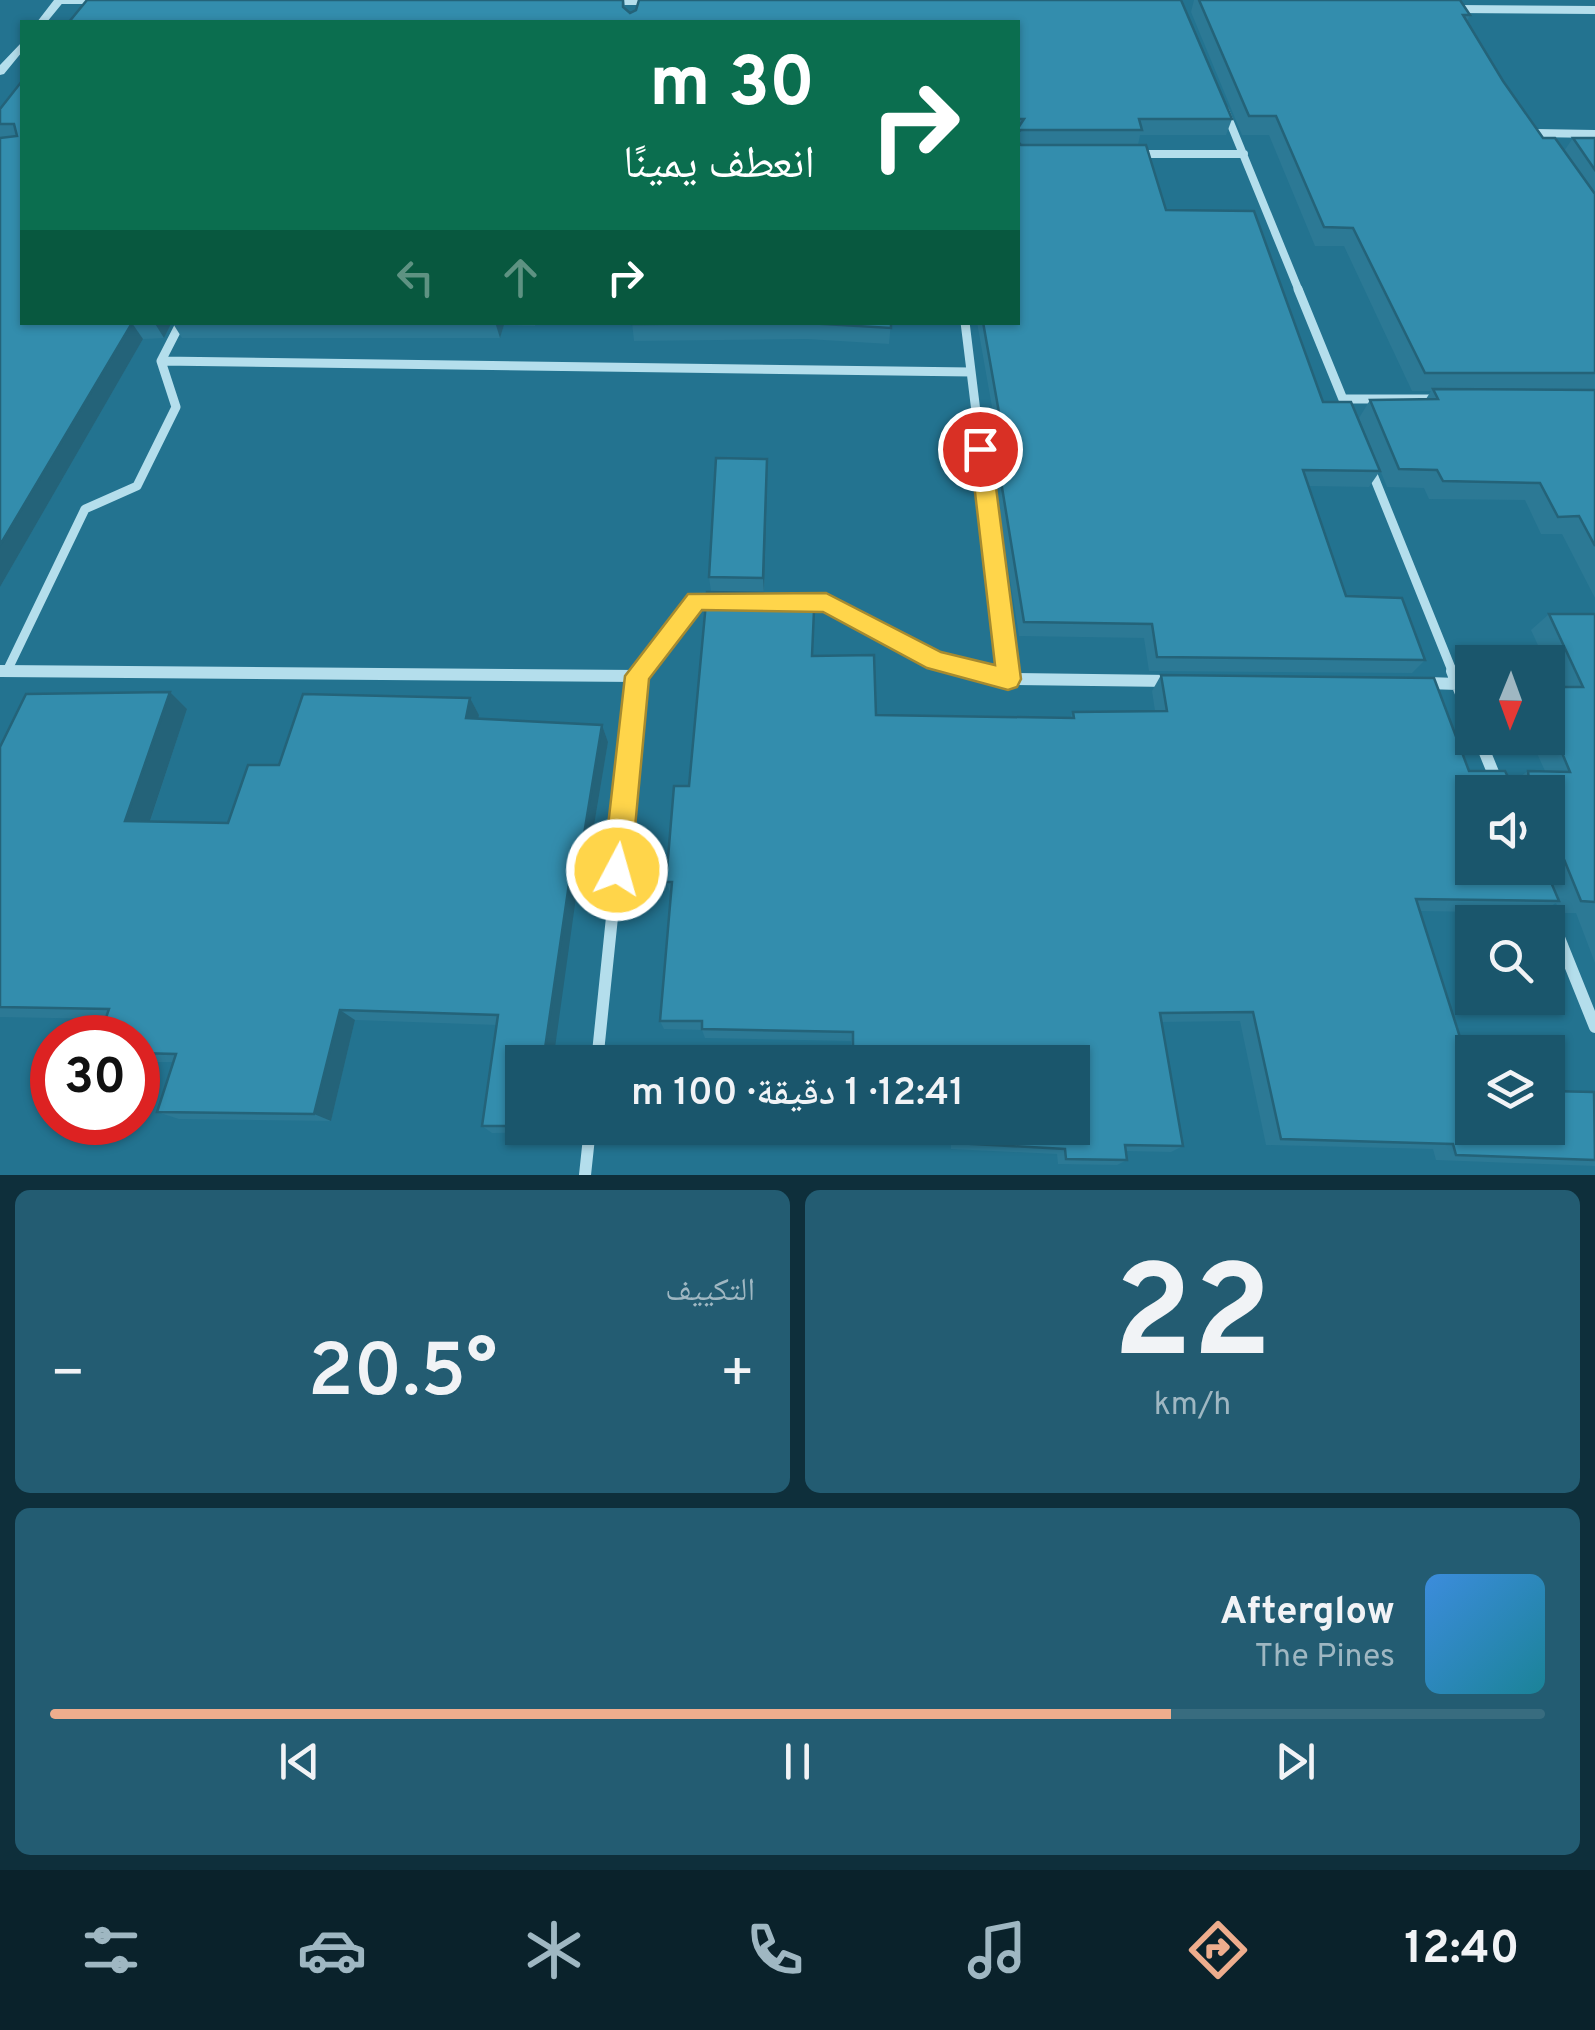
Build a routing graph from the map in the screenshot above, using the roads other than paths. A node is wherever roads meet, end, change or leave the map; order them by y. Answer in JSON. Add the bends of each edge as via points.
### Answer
{"nodes":[{"id":1,"x":60,"y":0,"type":"edge"},
{"id":2,"x":100,"y":0,"type":"edge"},
{"id":3,"x":636,"y":0,"type":"edge"},
{"id":4,"x":596,"y":1,"type":"edge"},
{"id":5,"x":655,"y":1,"type":"edge"},
{"id":6,"x":1595,"y":10,"type":"edge"},
{"id":7,"x":634,"y":12,"type":"edge"},
{"id":8,"x":44,"y":20,"type":"edge"},
{"id":9,"x":1464,"y":24,"type":"edge"},
{"id":10,"x":20,"y":47,"type":"edge"},
{"id":11,"x":0,"y":72,"type":"edge"},
{"id":12,"x":1223,"y":104,"type":"edge"},
{"id":13,"x":1526,"y":118,"type":"edge"},
{"id":14,"x":1536,"y":133,"type":"junction"},
{"id":15,"x":1595,"y":134,"type":"edge"},
{"id":16,"x":1546,"y":148,"type":"edge"},
{"id":17,"x":1131,"y":154,"type":"edge"},
{"id":18,"x":1244,"y":154,"type":"junction"},
{"id":19,"x":179,"y":325,"type":"edge"},
{"id":20,"x":965,"y":325,"type":"edge"},
{"id":21,"x":161,"y":361,"type":"junction"},
{"id":22,"x":971,"y":372,"type":"junction"},
{"id":23,"x":1343,"y":398,"type":"junction"},
{"id":24,"x":1440,"y":399,"type":"edge"},
{"id":25,"x":1358,"y":434,"type":"edge"},
{"id":26,"x":1364,"y":452,"type":"edge"},
{"id":27,"x":3,"y":671,"type":"edge"},
{"id":28,"x":637,"y":676,"type":"junction"},
{"id":29,"x":1455,"y":677,"type":"edge"},
{"id":30,"x":1008,"y":679,"type":"junction"},
{"id":31,"x":1184,"y":681,"type":"edge"},
{"id":32,"x":1418,"y":683,"type":"edge"},
{"id":33,"x":1455,"y":684,"type":"edge"},
{"id":34,"x":1538,"y":885,"type":"edge"},
{"id":35,"x":1595,"y":1027,"type":"edge"},
{"id":36,"x":599,"y":1045,"type":"edge"},
{"id":37,"x":588,"y":1145,"type":"edge"},
{"id":38,"x":585,"y":1175,"type":"edge"}],
"edges":[{"from":1,"to":2,"type":"street"},
{"from":1,"to":8,"type":"street"},
{"from":3,"to":4,"type":"street"},
{"from":3,"to":5,"type":"street"},
{"from":3,"to":7,"type":"street"},
{"from":6,"to":9,"type":"street","via":[[1453,8]]},
{"from":10,"to":11,"type":"street"},
{"from":12,"to":18,"type":"street"},
{"from":13,"to":14,"type":"street"},
{"from":14,"to":15,"type":"street"},
{"from":14,"to":16,"type":"street"},
{"from":17,"to":18,"type":"street"},
{"from":18,"to":23,"type":"street"},
{"from":19,"to":21,"type":"street"},
{"from":20,"to":22,"type":"street"},
{"from":21,"to":22,"type":"street"},
{"from":21,"to":27,"type":"street","via":[[176,407],[137,486],[85,509]]},
{"from":22,"to":30,"type":"street"},
{"from":23,"to":24,"type":"street"},
{"from":23,"to":25,"type":"street"},
{"from":26,"to":29,"type":"street"},
{"from":27,"to":28,"type":"street"},
{"from":28,"to":30,"type":"street","via":[[696,600],[826,603],[936,661]]},
{"from":28,"to":36,"type":"street"},
{"from":30,"to":31,"type":"street"},
{"from":32,"to":33,"type":"street"},
{"from":34,"to":35,"type":"street"},
{"from":37,"to":38,"type":"street"}]}
